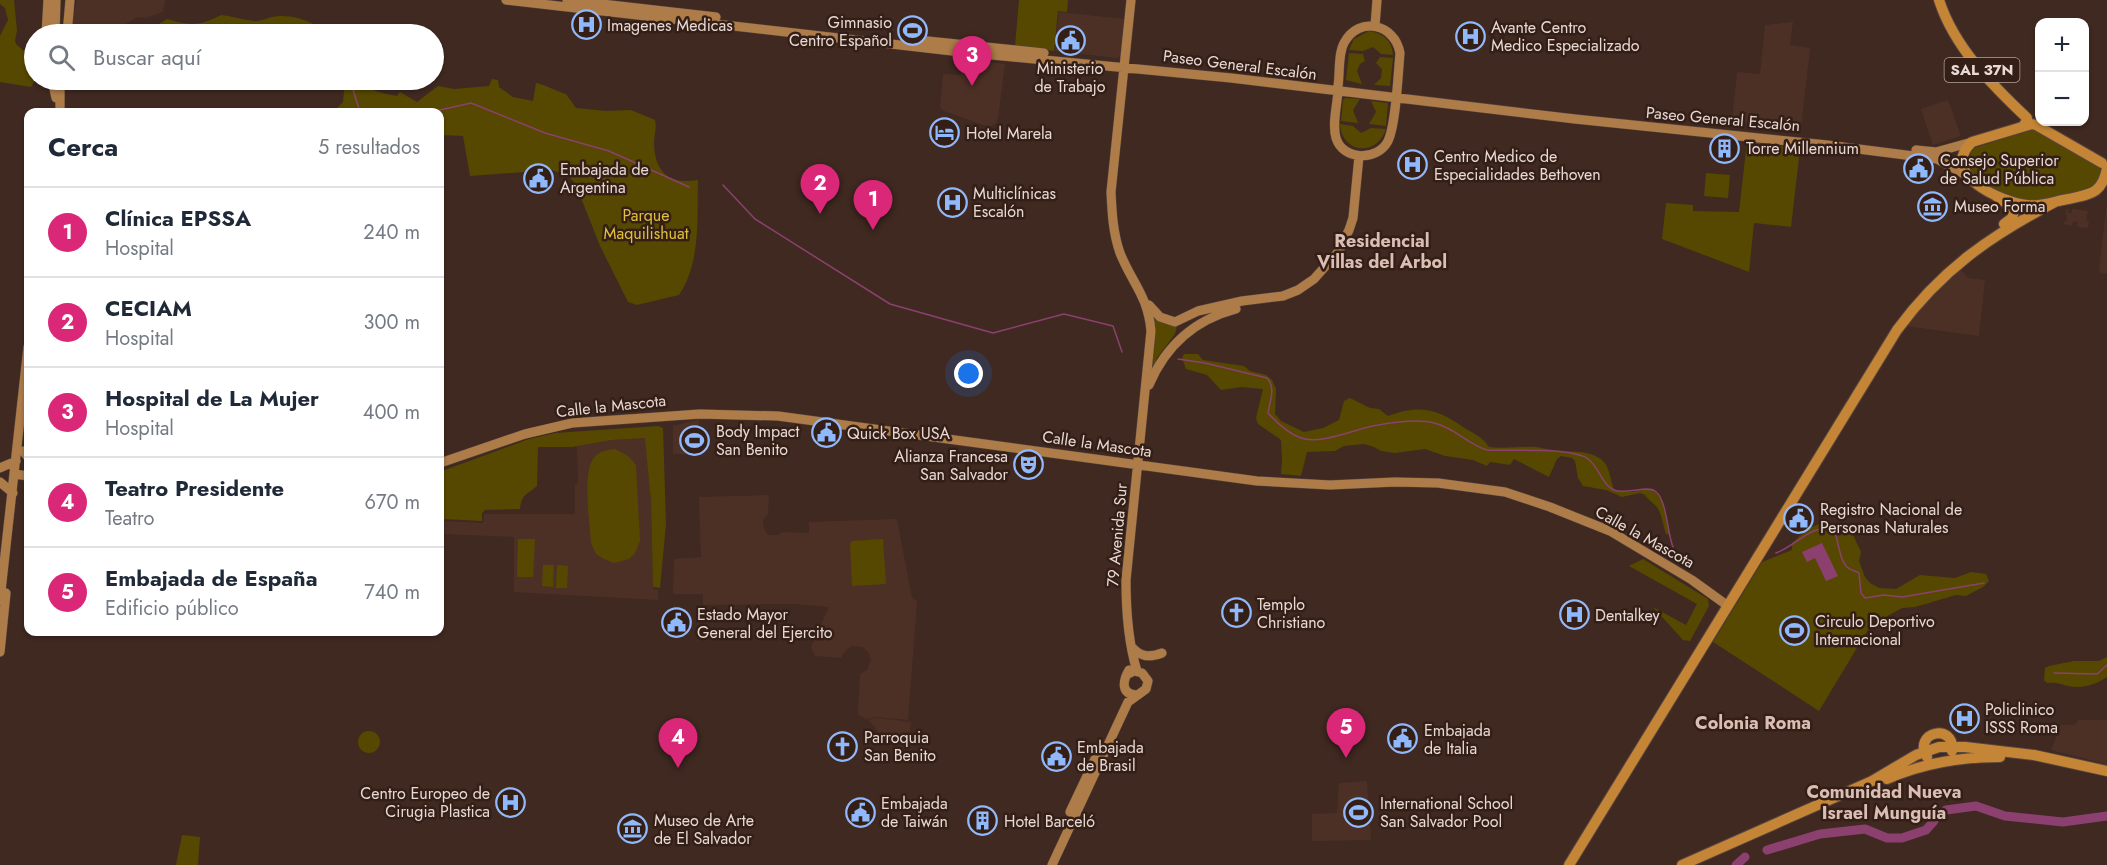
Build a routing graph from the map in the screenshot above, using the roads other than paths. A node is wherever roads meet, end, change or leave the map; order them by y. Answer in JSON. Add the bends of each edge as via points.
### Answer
{"nodes":[{"id":1,"x":48,"y":0,"type":"edge"},
{"id":2,"x":56,"y":0,"type":"edge"},
{"id":3,"x":64,"y":0,"type":"edge"},
{"id":4,"x":70,"y":0,"type":"edge"},
{"id":5,"x":506,"y":0,"type":"edge"},
{"id":6,"x":567,"y":0,"type":"edge"},
{"id":7,"x":1131,"y":0,"type":"edge"},
{"id":8,"x":1377,"y":0,"type":"edge"},
{"id":9,"x":1939,"y":0,"type":"edge"},
{"id":10,"x":1946,"y":0,"type":"edge"},
{"id":11,"x":47,"y":24,"type":"edge"},
{"id":12,"x":55,"y":24,"type":"edge"},
{"id":13,"x":63,"y":24,"type":"edge"},
{"id":14,"x":68,"y":24,"type":"edge"},
{"id":15,"x":1375,"y":26,"type":"junction"},
{"id":16,"x":1124,"y":64,"type":"junction"},
{"id":17,"x":1338,"y":88,"type":"junction"},
{"id":18,"x":58,"y":90,"type":"edge"},
{"id":19,"x":1395,"y":96,"type":"junction"},
{"id":20,"x":58,"y":108,"type":"edge"},
{"id":21,"x":2035,"y":116,"type":"edge"},
{"id":22,"x":2023,"y":126,"type":"junction"},
{"id":23,"x":2047,"y":126,"type":"edge"},
{"id":24,"x":1972,"y":142,"type":"junction"},
{"id":25,"x":2067,"y":144,"type":"junction"},
{"id":26,"x":1359,"y":156,"type":"junction"},
{"id":27,"x":2105,"y":165,"type":"edge"},
{"id":28,"x":1966,"y":175,"type":"junction"},
{"id":29,"x":2107,"y":190,"type":"edge"},
{"id":30,"x":2094,"y":192,"type":"junction"},
{"id":31,"x":1996,"y":196,"type":"junction"},
{"id":32,"x":2055,"y":202,"type":"junction"},
{"id":33,"x":1269,"y":299,"type":"junction"},
{"id":34,"x":1145,"y":300,"type":"junction"},
{"id":35,"x":1179,"y":321,"type":"junction"},
{"id":36,"x":1155,"y":369,"type":"junction"},
{"id":37,"x":24,"y":385,"type":"edge"},
{"id":38,"x":1146,"y":392,"type":"junction"},
{"id":39,"x":16,"y":461,"type":"junction"},
{"id":40,"x":444,"y":462,"type":"edge"},
{"id":41,"x":1138,"y":465,"type":"junction"},
{"id":42,"x":0,"y":468,"type":"edge"},
{"id":43,"x":23,"y":476,"type":"edge"},
{"id":44,"x":0,"y":482,"type":"edge"},
{"id":45,"x":16,"y":490,"type":"junction"},
{"id":46,"x":0,"y":600,"type":"edge"},
{"id":47,"x":1725,"y":604,"type":"junction"},
{"id":48,"x":1131,"y":646,"type":"junction"},
{"id":49,"x":0,"y":652,"type":"edge"},
{"id":50,"x":1162,"y":653,"type":"dead end"},
{"id":51,"x":1132,"y":672,"type":"junction"},
{"id":52,"x":1126,"y":691,"type":"junction"},
{"id":53,"x":1138,"y":695,"type":"junction"},
{"id":54,"x":1953,"y":746,"type":"junction"},
{"id":55,"x":1924,"y":751,"type":"junction"},
{"id":56,"x":1941,"y":762,"type":"junction"},
{"id":57,"x":2107,"y":772,"type":"edge"},
{"id":58,"x":1573,"y":862,"type":"edge"},
{"id":59,"x":1045,"y":865,"type":"edge"},
{"id":60,"x":1052,"y":865,"type":"edge"},
{"id":61,"x":1562,"y":865,"type":"edge"},
{"id":62,"x":1682,"y":865,"type":"edge"},
{"id":63,"x":1692,"y":865,"type":"edge"}],
"edges":[{"from":1,"to":11,"type":"main road"},
{"from":2,"to":12,"type":"main road"},
{"from":3,"to":13,"type":"main road"},
{"from":4,"to":14,"type":"main road"},
{"from":5,"to":16,"type":"main road","name":"Paseo General Escalón","via":[[961,52]]},
{"from":6,"to":16,"type":"main road","name":"Paseo General Escalón"},
{"from":7,"to":16,"type":"main road","name":"79 Avenida Sur"},
{"from":8,"to":15,"type":"main road"},
{"from":9,"to":22,"type":"highway","number":"SAL 37N","via":[[1970,56],[2027,118]]},
{"from":10,"to":21,"type":"highway","number":"SAL 37N","via":[[1965,39],[1990,73]]},
{"from":15,"to":17,"type":"main road","via":[[1353,32],[1344,42]]},
{"from":15,"to":19,"type":"main road","via":[[1394,36],[1399,45]]},
{"from":16,"to":17,"type":"main road","name":"Paseo General Escalón"},
{"from":16,"to":34,"type":"main road","name":"79 Avenida Sur","via":[[1112,222],[1128,270]]},
{"from":17,"to":19,"type":"main road","name":"Paseo General Escalón"},
{"from":17,"to":26,"type":"main road","via":[[1336,138],[1341,147]]},
{"from":18,"to":20,"type":"main road"},
{"from":19,"to":24,"type":"main road","name":"Paseo General Escalón","via":[[1924,151],[1945,151]]},
{"from":19,"to":26,"type":"main road","via":[[1391,134],[1386,144],[1377,152]]},
{"from":19,"to":28,"type":"main road","name":"Paseo General Escalón","via":[[1921,157],[1942,161]]},
{"from":22,"to":24,"type":"highway"},
{"from":22,"to":25,"type":"highway","number":"SAL 37N","via":[[2036,125]]},
{"from":23,"to":25,"type":"highway","number":"SAL 37N"},
{"from":24,"to":28,"type":"highway","via":[[1963,154]]},
{"from":25,"to":27,"type":"highway","number":"SAL 37N"},
{"from":26,"to":33,"type":"main road","via":[[1353,218],[1339,251],[1307,285]]},
{"from":27,"to":30,"type":"highway","number":"SAL 37N","via":[[2102,185]]},
{"from":28,"to":31,"type":"highway"},
{"from":29,"to":30,"type":"main road"},
{"from":30,"to":32,"type":"highway"},
{"from":31,"to":32,"type":"highway","via":[[2027,205]]},
{"from":31,"to":47,"type":"highway","via":[[2012,207],[2012,219],[1943,268],[1891,328]]},
{"from":32,"to":47,"type":"highway","via":[[2022,225],[1985,243],[1947,273],[1911,312]]},
{"from":33,"to":35,"type":"main road","via":[[1198,311]]},
{"from":33,"to":36,"type":"main road","via":[[1221,313],[1192,327]]},
{"from":34,"to":35,"type":"main road","via":[[1160,317]]},
{"from":34,"to":38,"type":"main road","name":"79 Avenida Sur","via":[[1151,342]]},
{"from":35,"to":36,"type":"main road","via":[[1179,332]]},
{"from":36,"to":38,"type":"main road"},
{"from":37,"to":39,"type":"main road"},
{"from":38,"to":41,"type":"main road","name":"79 Avenida Sur"},
{"from":39,"to":42,"type":"main road"},
{"from":39,"to":43,"type":"main road"},
{"from":40,"to":41,"type":"main road","name":"Calle la Mascota","via":[[525,434],[572,423],[730,413],[778,416]]},
{"from":41,"to":47,"type":"main road","name":"Calle la Mascota","via":[[1285,484],[1438,483],[1505,492],[1604,528]]},
{"from":41,"to":48,"type":"main road","name":"79 Avenida Sur","via":[[1126,580]]},
{"from":43,"to":45,"type":"main road"},
{"from":43,"to":45,"type":"main road"},
{"from":44,"to":45,"type":"main road"},
{"from":45,"to":46,"type":"main road"},
{"from":45,"to":49,"type":"main road"},
{"from":47,"to":58,"type":"highway"},
{"from":47,"to":61,"type":"highway"},
{"from":48,"to":50,"type":"main road","via":[[1148,656]]},
{"from":48,"to":51,"type":"main road","name":"79 Avenida Sur"},
{"from":51,"to":52,"type":"main road","via":[[1123,681]]},
{"from":51,"to":53,"type":"main road","via":[[1144,675],[1148,681],[1146,689]]},
{"from":52,"to":53,"type":"main road"},
{"from":52,"to":59,"type":"main road"},
{"from":53,"to":60,"type":"main road","via":[[1128,702]]},
{"from":54,"to":55,"type":"highway","via":[[1948,736],[1937,733],[1926,739]]},
{"from":54,"to":56,"type":"highway","via":[[1951,755]]},
{"from":54,"to":57,"type":"highway","via":[[2034,755]]},
{"from":55,"to":56,"type":"highway","via":[[1930,760]]},
{"from":55,"to":62,"type":"highway","via":[[1872,781]]},
{"from":56,"to":57,"type":"highway","via":[[2026,758]]},
{"from":56,"to":63,"type":"highway","via":[[1897,775]]}]}
